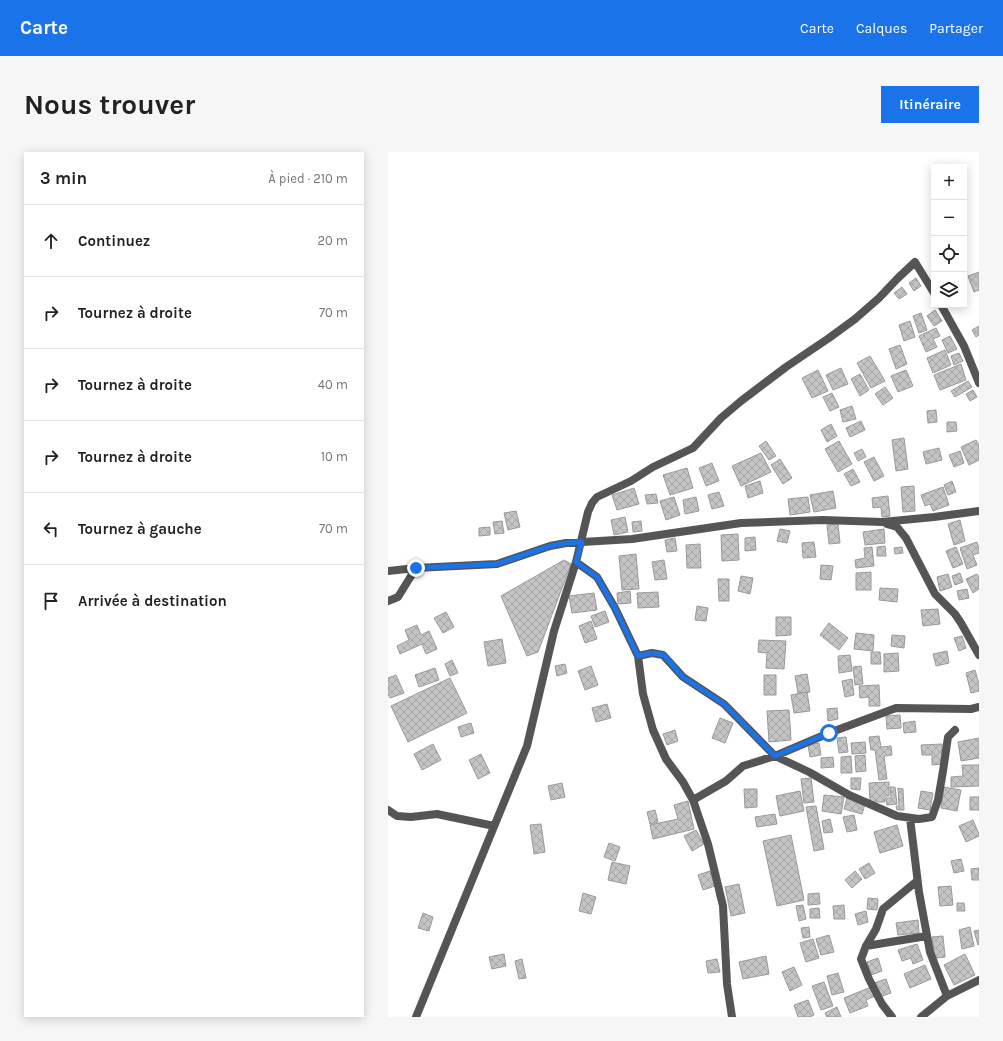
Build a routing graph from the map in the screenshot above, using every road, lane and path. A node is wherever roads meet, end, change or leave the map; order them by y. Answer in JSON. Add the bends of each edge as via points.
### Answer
{"nodes":[{"id":1,"x":931,"y":288,"type":"edge"},
{"id":2,"x":943,"y":308,"type":"edge"},
{"id":3,"x":979,"y":383,"type":"edge"},
{"id":4,"x":979,"y":511,"type":"edge"},
{"id":5,"x":882,"y":522,"type":"junction"},
{"id":6,"x":582,"y":542,"type":"junction"},
{"id":7,"x":576,"y":562,"type":"junction"},
{"id":8,"x":416,"y":568,"type":"junction"},
{"id":9,"x":388,"y":571,"type":"edge"},
{"id":10,"x":388,"y":601,"type":"edge"},
{"id":11,"x":979,"y":655,"type":"edge"},
{"id":12,"x":638,"y":656,"type":"junction"},
{"id":13,"x":979,"y":707,"type":"edge"},
{"id":14,"x":955,"y":730,"type":"dead end"},
{"id":15,"x":775,"y":756,"type":"junction"},
{"id":16,"x":693,"y":800,"type":"junction"},
{"id":17,"x":388,"y":810,"type":"edge"},
{"id":18,"x":910,"y":818,"type":"junction"},
{"id":19,"x":494,"y":826,"type":"junction"},
{"id":20,"x":917,"y":881,"type":"junction"},
{"id":21,"x":927,"y":936,"type":"junction"},
{"id":22,"x":866,"y":946,"type":"junction"},
{"id":23,"x":979,"y":980,"type":"edge"},
{"id":24,"x":947,"y":996,"type":"junction"},
{"id":25,"x":416,"y":1017,"type":"edge"},
{"id":26,"x":732,"y":1017,"type":"edge"},
{"id":27,"x":892,"y":1017,"type":"edge"},
{"id":28,"x":921,"y":1017,"type":"edge"}],
"edges":[{"from":1,"to":6,"type":"street","via":[[915,262],[855,319],[786,366],[741,401],[693,448],[597,497],[588,512]]},
{"from":2,"to":3,"type":"street","via":[[964,346]]},
{"from":4,"to":5,"type":"street"},
{"from":5,"to":6,"type":"street","via":[[823,520],[741,523],[632,539]]},
{"from":5,"to":11,"type":"street","via":[[897,527],[906,538],[935,594],[958,618]]},
{"from":6,"to":7,"type":"street"},
{"from":6,"to":8,"type":"street","via":[[550,546],[497,564]]},
{"from":7,"to":12,"type":"street","via":[[597,577]]},
{"from":7,"to":19,"type":"street","via":[[554,631],[527,746]]},
{"from":8,"to":9,"type":"street"},
{"from":8,"to":10,"type":"street","via":[[398,596]]},
{"from":12,"to":15,"type":"street","via":[[652,653],[664,655],[683,677],[724,704]]},
{"from":12,"to":16,"type":"street","via":[[643,694],[653,730],[666,758]]},
{"from":13,"to":15,"type":"street","via":[[896,708]]},
{"from":14,"to":18,"type":"street","via":[[948,737],[939,793],[932,818]]},
{"from":15,"to":16,"type":"street","via":[[744,766],[726,781]]},
{"from":15,"to":18,"type":"street","via":[[809,772],[849,796],[897,816]]},
{"from":16,"to":26,"type":"street","via":[[708,844],[723,906],[727,984]]},
{"from":17,"to":19,"type":"street","via":[[397,816],[437,814]]},
{"from":18,"to":20,"type":"street"},
{"from":19,"to":25,"type":"street"},
{"from":20,"to":21,"type":"street"},
{"from":20,"to":22,"type":"street","via":[[883,909]]},
{"from":21,"to":22,"type":"street"},
{"from":21,"to":24,"type":"street","via":[[930,952]]},
{"from":22,"to":27,"type":"street","via":[[861,959],[868,979]]},
{"from":23,"to":24,"type":"street"},
{"from":24,"to":28,"type":"street"}]}
